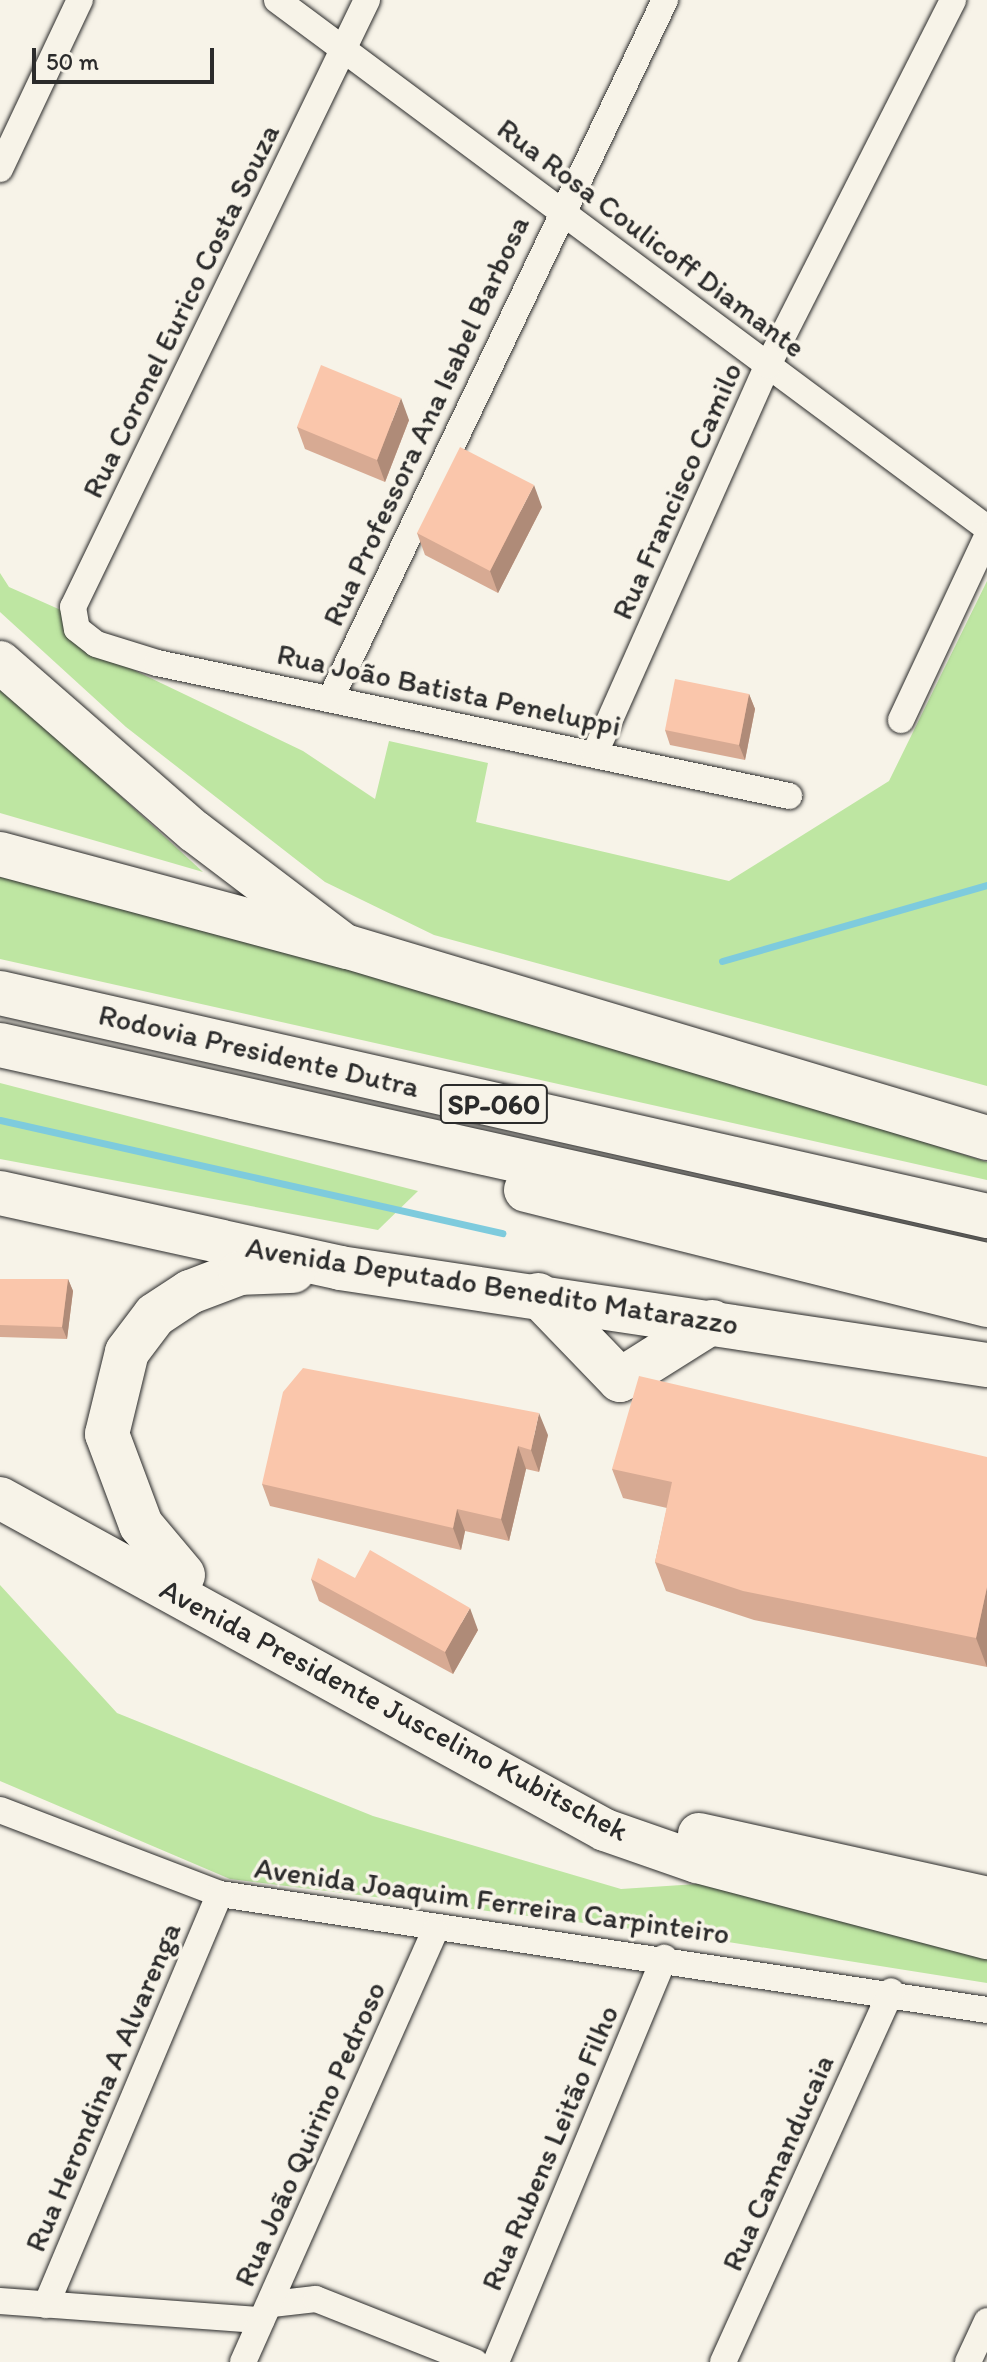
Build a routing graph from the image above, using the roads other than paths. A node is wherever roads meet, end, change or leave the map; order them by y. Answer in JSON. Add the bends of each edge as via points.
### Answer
{"nodes":[{"id":1,"x":80,"y":0,"type":"edge"},
{"id":2,"x":277,"y":0,"type":"edge"},
{"id":3,"x":367,"y":0,"type":"edge"},
{"id":4,"x":665,"y":0,"type":"edge"},
{"id":5,"x":953,"y":0,"type":"edge"},
{"id":6,"x":343,"y":50,"type":"junction"},
{"id":7,"x":0,"y":169,"type":"edge"},
{"id":8,"x":561,"y":212,"type":"junction"},
{"id":9,"x":768,"y":365,"type":"junction"},
{"id":10,"x":987,"y":528,"type":"edge"},
{"id":11,"x":987,"y":536,"type":"edge"},
{"id":12,"x":96,"y":644,"type":"joint"},
{"id":13,"x":0,"y":662,"type":"edge"},
{"id":14,"x":331,"y":698,"type":"junction"},
{"id":15,"x":901,"y":720,"type":"dead end"},
{"id":16,"x":595,"y":753,"type":"junction"},
{"id":17,"x":789,"y":796,"type":"dead end"},
{"id":18,"x":0,"y":854,"type":"edge"},
{"id":19,"x":348,"y":947,"type":"junction"},
{"id":20,"x":0,"y":993,"type":"edge"},
{"id":21,"x":0,"y":1045,"type":"edge"},
{"id":22,"x":124,"y":1073,"type":"junction"},
{"id":23,"x":987,"y":1138,"type":"edge"},
{"id":24,"x":0,"y":1193,"type":"edge"},
{"id":25,"x":987,"y":1216,"type":"edge"},
{"id":26,"x":987,"y":1265,"type":"edge"},
{"id":27,"x":340,"y":1268,"type":"junction"},
{"id":28,"x":538,"y":1295,"type":"junction"},
{"id":29,"x":987,"y":1305,"type":"edge"},
{"id":30,"x":712,"y":1322,"type":"junction"},
{"id":31,"x":987,"y":1365,"type":"edge"},
{"id":32,"x":0,"y":1474,"type":"edge"},
{"id":33,"x":0,"y":1498,"type":"edge"},
{"id":34,"x":183,"y":1575,"type":"junction"},
{"id":35,"x":3,"y":1820,"type":"edge"},
{"id":36,"x":220,"y":1894,"type":"junction"},
{"id":37,"x":987,"y":1898,"type":"edge"},
{"id":38,"x":434,"y":1932,"type":"junction"},
{"id":39,"x":987,"y":1938,"type":"edge"},
{"id":40,"x":664,"y":1958,"type":"junction"},
{"id":41,"x":891,"y":1991,"type":"junction"},
{"id":42,"x":987,"y":2010,"type":"edge"},
{"id":43,"x":0,"y":2301,"type":"edge"},
{"id":44,"x":46,"y":2305,"type":"junction"},
{"id":45,"x":266,"y":2312,"type":"junction"},
{"id":46,"x":987,"y":2321,"type":"edge"},
{"id":47,"x":243,"y":2362,"type":"edge"},
{"id":48,"x":475,"y":2362,"type":"edge"},
{"id":49,"x":496,"y":2362,"type":"edge"},
{"id":50,"x":723,"y":2362,"type":"edge"},
{"id":51,"x":968,"y":2362,"type":"edge"}],
"edges":[{"from":1,"to":7,"type":"street"},
{"from":2,"to":6,"type":"street","name":"Rua Rosa Coulicoff Diamante"},
{"from":3,"to":6,"type":"street","name":"Rua Coronel Eurico Costa Souza"},
{"from":4,"to":8,"type":"street","name":"Rua Professora Ana Isabel Barbosa"},
{"from":5,"to":9,"type":"street","name":"Rua Francisco Camilo"},
{"from":6,"to":8,"type":"street","name":"Rua Rosa Coulicoff Diamante"},
{"from":6,"to":12,"type":"street","name":"Rua Coronel Eurico Costa Souza","via":[[73,607],[77,629]]},
{"from":8,"to":9,"type":"street","name":"Rua Rosa Coulicoff Diamante"},
{"from":8,"to":14,"type":"street","name":"Rua Professora Ana Isabel Barbosa"},
{"from":9,"to":10,"type":"street","name":"Rua Rosa Coulicoff Diamante"},
{"from":9,"to":16,"type":"street","name":"Rua Francisco Camilo"},
{"from":11,"to":15,"type":"street"},
{"from":12,"to":14,"type":"street","name":"Rua João Batista Peneluppi"},
{"from":13,"to":19,"type":"main road","via":[[194,831]]},
{"from":14,"to":16,"type":"street","name":"Rua João Batista Peneluppi"},
{"from":16,"to":17,"type":"street","name":"Rua João Batista Peneluppi"},
{"from":18,"to":19,"type":"highway"},
{"from":19,"to":23,"type":"highway"},
{"from":20,"to":25,"type":"highway","name":"Rodovia Presidente Dutra","number":"SP-060"},
{"from":21,"to":22,"type":"highway","name":"Rodovia Presidente Dutra","number":"SP-060"},
{"from":22,"to":26,"type":"highway","name":"Rodovia Presidente Dutra","number":"SP-060"},
{"from":22,"to":29,"type":"highway","via":[[584,1207]]},
{"from":24,"to":27,"type":"highway","name":"Avenida Deputado Benedito Matarazzo"},
{"from":27,"to":28,"type":"highway","name":"Avenida Deputado Benedito Matarazzo"},
{"from":27,"to":34,"type":"highway","via":[[240,1273],[190,1292],[155,1315],[127,1352],[107,1434],[141,1525]]},
{"from":28,"to":30,"type":"highway","name":"Avenida Deputado Benedito Matarazzo"},
{"from":28,"to":30,"type":"highway","via":[[620,1380]]},
{"from":30,"to":31,"type":"highway","name":"Avenida Deputado Benedito Matarazzo"},
{"from":32,"to":34,"type":"main road","name":"Avenida Presidente Juscelino Kubitschek"},
{"from":33,"to":39,"type":"main road","name":"Avenida Presidente Juscelino Kubitschek","via":[[605,1830],[697,1862]]},
{"from":34,"to":37,"type":"main road","name":"Avenida Presidente Juscelino Kubitschek","via":[[593,1796],[693,1832]]},
{"from":35,"to":36,"type":"street","name":"Avenida Joaquim Ferreira Carpinteiro"},
{"from":36,"to":38,"type":"street","name":"Avenida Joaquim Ferreira Carpinteiro"},
{"from":36,"to":44,"type":"street","name":"Rua Herondina A Alvarenga"},
{"from":38,"to":40,"type":"street","name":"Avenida Joaquim Ferreira Carpinteiro"},
{"from":38,"to":45,"type":"street","name":"Rua João Quirino Pedroso"},
{"from":40,"to":41,"type":"street","name":"Avenida Joaquim Ferreira Carpinteiro"},
{"from":40,"to":49,"type":"street","name":"Rua Rubens Leitão Filho"},
{"from":41,"to":42,"type":"street","name":"Avenida Joaquim Ferreira Carpinteiro"},
{"from":41,"to":50,"type":"street","name":"Rua Camanducaia"},
{"from":43,"to":44,"type":"street"},
{"from":44,"to":45,"type":"street"},
{"from":45,"to":47,"type":"street","name":"Rua João Quirino Pedroso"},
{"from":45,"to":48,"type":"street","via":[[316,2299]]},
{"from":46,"to":51,"type":"street"}]}
